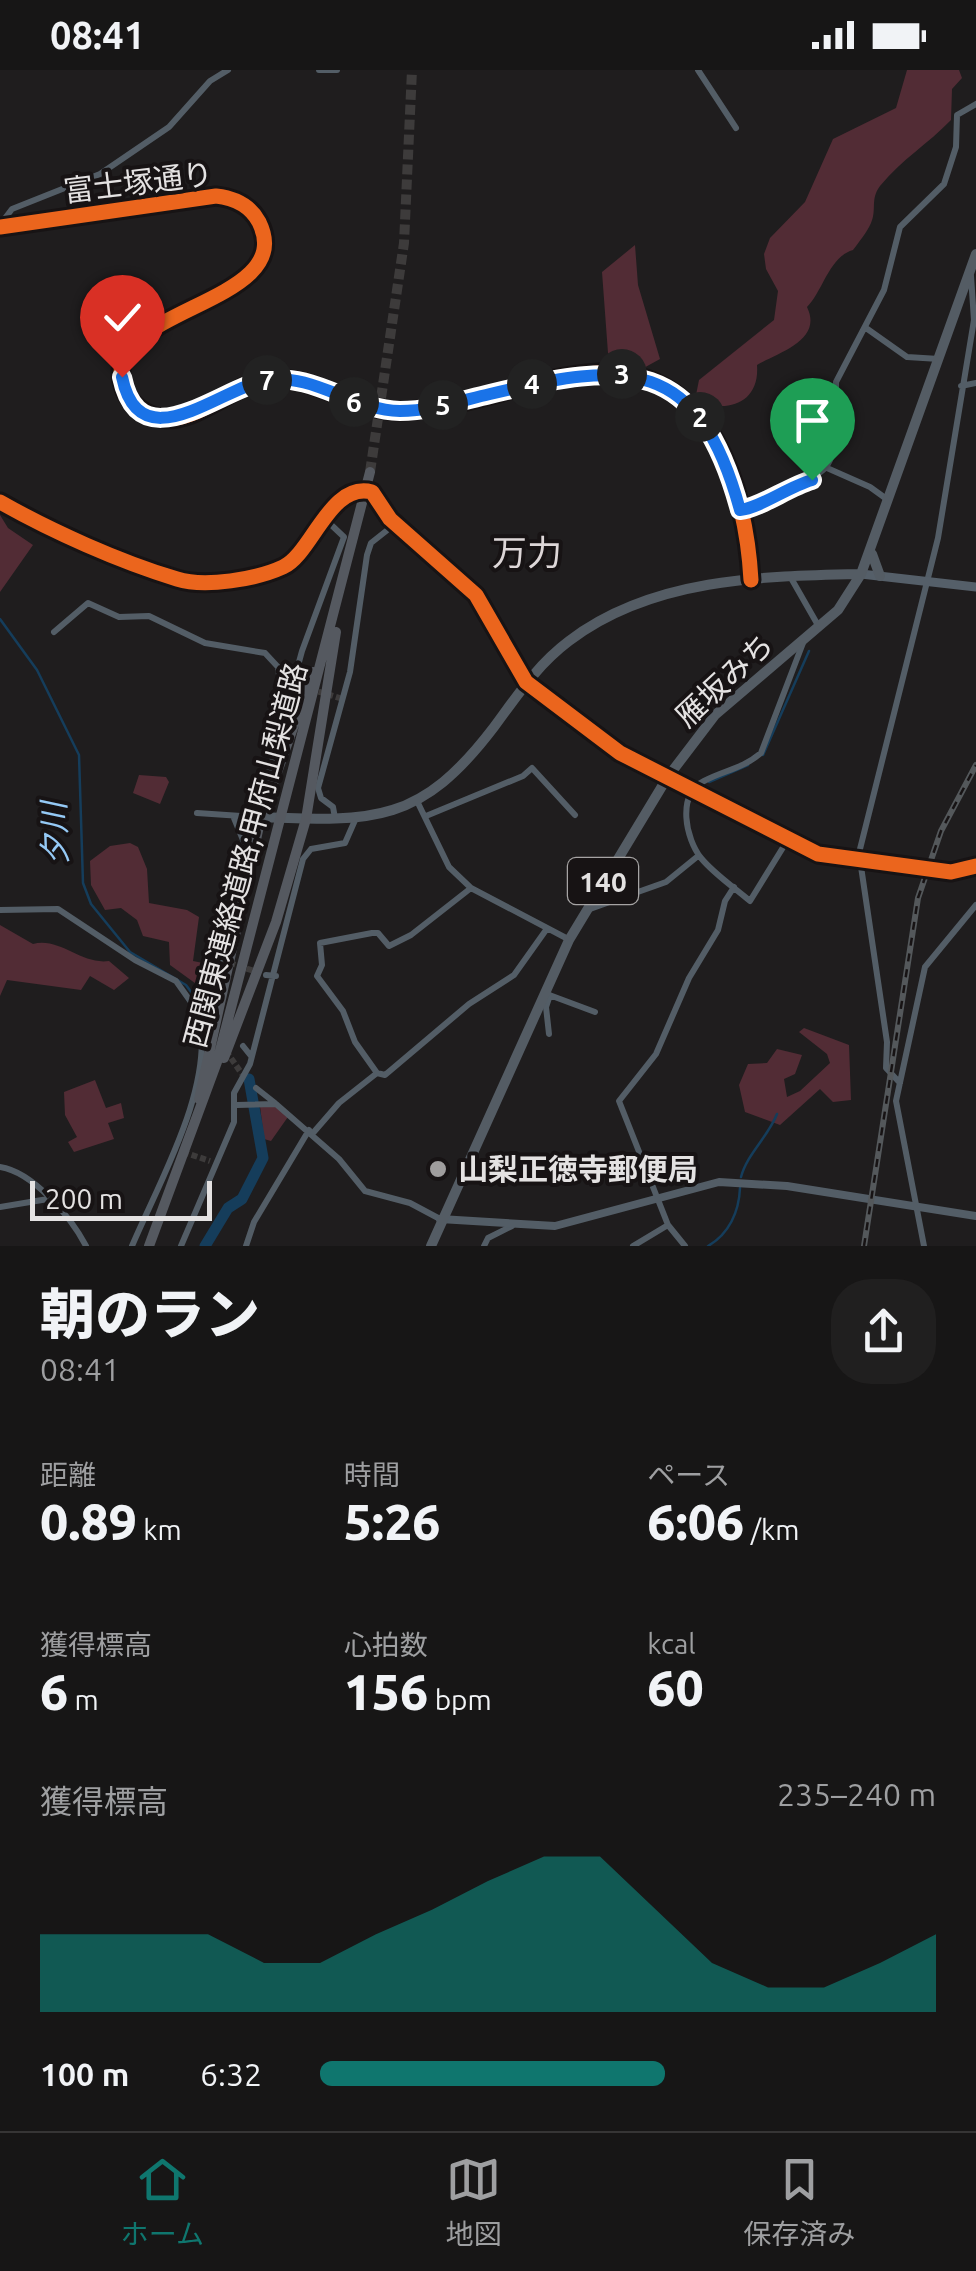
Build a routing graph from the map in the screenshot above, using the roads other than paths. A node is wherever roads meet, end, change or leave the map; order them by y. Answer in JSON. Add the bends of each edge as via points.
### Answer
{"nodes":[{"id":1,"x":228,"y":70,"type":"edge"},
{"id":2,"x":318,"y":70,"type":"edge"},
{"id":3,"x":337,"y":70,"type":"edge"},
{"id":4,"x":698,"y":70,"type":"edge"},
{"id":5,"x":976,"y":104,"type":"edge"},
{"id":6,"x":736,"y":128,"type":"dead end"},
{"id":7,"x":0,"y":226,"type":"edge"},
{"id":8,"x":976,"y":254,"type":"edge"},
{"id":9,"x":970,"y":274,"type":"junction"},
{"id":10,"x":866,"y":328,"type":"junction"},
{"id":11,"x":939,"y":359,"type":"junction"},
{"id":12,"x":976,"y":384,"type":"edge"},
{"id":13,"x":961,"y":386,"type":"junction"},
{"id":14,"x":828,"y":468,"type":"junction"},
{"id":15,"x":370,"y":472,"type":"tunnel mouth"},
{"id":16,"x":363,"y":489,"type":"dead end"},
{"id":17,"x":372,"y":492,"type":"dead end"},
{"id":18,"x":888,"y":500,"type":"junction"},
{"id":19,"x":0,"y":502,"type":"edge"},
{"id":20,"x":740,"y":510,"type":"junction"},
{"id":21,"x":325,"y":518,"type":"junction"},
{"id":22,"x":395,"y":524,"type":"junction"},
{"id":23,"x":872,"y":548,"type":"junction"},
{"id":24,"x":348,"y":570,"type":"junction"},
{"id":25,"x":861,"y":574,"type":"junction"},
{"id":26,"x":834,"y":575,"type":"junction"},
{"id":27,"x":880,"y":576,"type":"junction"},
{"id":28,"x":791,"y":578,"type":"junction"},
{"id":29,"x":751,"y":580,"type":"junction"},
{"id":30,"x":928,"y":584,"type":"junction"},
{"id":31,"x":976,"y":587,"type":"edge"},
{"id":32,"x":337,"y":606,"type":"junction"},
{"id":33,"x":838,"y":610,"type":"junction"},
{"id":34,"x":819,"y":627,"type":"junction"},
{"id":35,"x":54,"y":632,"type":"dead end"},
{"id":36,"x":803,"y":642,"type":"junction"},
{"id":37,"x":526,"y":682,"type":"junction"},
{"id":38,"x":292,"y":685,"type":"junction"},
{"id":39,"x":302,"y":687,"type":"tunnel mouth"},
{"id":40,"x":667,"y":778,"type":"junction"},
{"id":41,"x":691,"y":790,"type":"junction"},
{"id":42,"x":417,"y":801,"type":"junction"},
{"id":43,"x":197,"y":813,"type":"dead end"},
{"id":44,"x":575,"y":815,"type":"dead end"},
{"id":45,"x":426,"y":816,"type":"junction"},
{"id":46,"x":256,"y":817,"type":"junction"},
{"id":47,"x":356,"y":817,"type":"junction"},
{"id":48,"x":234,"y":818,"type":"junction"},
{"id":49,"x":306,"y":818,"type":"junction"},
{"id":50,"x":335,"y":818,"type":"junction"},
{"id":51,"x":787,"y":842,"type":"junction"},
{"id":52,"x":698,"y":856,"type":"junction"},
{"id":53,"x":861,"y":862,"type":"junction"},
{"id":54,"x":976,"y":866,"type":"edge"},
{"id":55,"x":471,"y":888,"type":"junction"},
{"id":56,"x":734,"y":888,"type":"junction"},
{"id":57,"x":976,"y":905,"type":"edge"},
{"id":58,"x":0,"y":910,"type":"edge"},
{"id":59,"x":584,"y":912,"type":"junction"},
{"id":60,"x":546,"y":930,"type":"junction"},
{"id":61,"x":569,"y":940,"type":"junction"},
{"id":62,"x":266,"y":975,"type":"tunnel mouth"},
{"id":63,"x":276,"y":976,"type":"junction"},
{"id":64,"x":547,"y":994,"type":"junction"},
{"id":65,"x":197,"y":1010,"type":"junction"},
{"id":66,"x":215,"y":1011,"type":"dead end"},
{"id":67,"x":595,"y":1012,"type":"dead end"},
{"id":68,"x":208,"y":1026,"type":"dead end"},
{"id":69,"x":550,"y":1034,"type":"dead end"},
{"id":70,"x":243,"y":1046,"type":"dead end"},
{"id":71,"x":251,"y":1060,"type":"junction"},
{"id":72,"x":376,"y":1073,"type":"junction"},
{"id":73,"x":900,"y":1083,"type":"junction"},
{"id":74,"x":256,"y":1088,"type":"dead end"},
{"id":75,"x":236,"y":1104,"type":"junction"},
{"id":76,"x":276,"y":1104,"type":"junction"},
{"id":77,"x":199,"y":1120,"type":"junction"},
{"id":78,"x":311,"y":1132,"type":"junction"},
{"id":79,"x":0,"y":1167,"type":"edge"},
{"id":80,"x":49,"y":1199,"type":"junction"},
{"id":81,"x":657,"y":1200,"type":"junction"},
{"id":82,"x":0,"y":1207,"type":"edge"},
{"id":83,"x":976,"y":1216,"type":"edge"},
{"id":84,"x":160,"y":1219,"type":"junction"},
{"id":85,"x":440,"y":1219,"type":"junction"},
{"id":86,"x":668,"y":1224,"type":"junction"},
{"id":87,"x":512,"y":1226,"type":"junction"},
{"id":88,"x":86,"y":1246,"type":"edge"},
{"id":89,"x":132,"y":1246,"type":"edge"},
{"id":90,"x":149,"y":1246,"type":"edge"},
{"id":91,"x":181,"y":1246,"type":"edge"},
{"id":92,"x":246,"y":1246,"type":"edge"},
{"id":93,"x":431,"y":1246,"type":"edge"},
{"id":94,"x":484,"y":1246,"type":"edge"},
{"id":95,"x":634,"y":1246,"type":"edge"},
{"id":96,"x":686,"y":1246,"type":"edge"},
{"id":97,"x":924,"y":1246,"type":"edge"}],
"edges":[{"from":1,"to":7,"type":"street","via":[[169,128],[100,174],[12,209]]},
{"from":2,"to":3,"type":"street"},
{"from":4,"to":6,"type":"street"},
{"from":5,"to":10,"type":"street","via":[[957,115],[944,184],[900,228]]},
{"from":7,"to":20,"type":"street","name":"富士塚通り","via":[[216,196],[243,204],[257,218],[262,253],[250,273],[141,336],[126,353],[124,388],[149,414],[180,417],[271,379],[299,380],[364,406],[404,411],[539,382],[624,374],[669,390],[705,422],[722,450]]},
{"from":8,"to":9,"type":"highway","name":"雁坂みち","number":"140"},
{"from":9,"to":11,"type":"highway","name":"雁坂みち","number":"140"},
{"from":9,"to":13,"type":"street","via":[[974,320]]},
{"from":10,"to":11,"type":"street","via":[[907,357]]},
{"from":10,"to":14,"type":"street","via":[[836,382]]},
{"from":11,"to":18,"type":"highway","name":"雁坂みち","number":"140"},
{"from":12,"to":13,"type":"street"},
{"from":13,"to":30,"type":"street"},
{"from":14,"to":18,"type":"street"},
{"from":14,"to":20,"type":"street"},
{"from":15,"to":24,"type":"highway","name":"西関東連絡道路;甲府山梨道路"},
{"from":16,"to":21,"type":"street"},
{"from":17,"to":22,"type":"street"},
{"from":18,"to":23,"type":"highway","name":"雁坂みち","number":"140"},
{"from":19,"to":21,"type":"street","via":[[178,580],[244,577],[287,566]]},
{"from":20,"to":29,"type":"street","name":"富士塚通り"},
{"from":21,"to":38,"type":"street","via":[[344,537]]},
{"from":22,"to":37,"type":"street","via":[[476,595]]},
{"from":22,"to":50,"type":"street","via":[[371,543],[367,555],[350,672],[318,788]]},
{"from":23,"to":25,"type":"highway","name":"雁坂みち","number":"140"},
{"from":23,"to":27,"type":"highway"},
{"from":24,"to":32,"type":"highway","name":"西関東連絡道路;甲府山梨道路"},
{"from":24,"to":49,"type":"highway"},
{"from":25,"to":26,"type":"highway"},
{"from":25,"to":27,"type":"main road"},
{"from":25,"to":33,"type":"highway","name":"雁坂みち","number":"140"},
{"from":26,"to":28,"type":"highway"},
{"from":26,"to":33,"type":"highway","via":[[842,586]]},
{"from":27,"to":30,"type":"main road"},
{"from":28,"to":29,"type":"highway"},
{"from":28,"to":34,"type":"street"},
{"from":29,"to":37,"type":"highway","via":[[628,606],[570,640]]},
{"from":30,"to":31,"type":"main road"},
{"from":30,"to":53,"type":"street","via":[[864,826]]},
{"from":32,"to":46,"type":"highway"},
{"from":32,"to":77,"type":"highway","name":"西関東連絡道路;甲府山梨道路"},
{"from":33,"to":34,"type":"highway","name":"雁坂みち","number":"140"},
{"from":34,"to":36,"type":"highway","name":"雁坂みち","number":"140"},
{"from":35,"to":38,"type":"street","via":[[88,603],[119,617],[149,616],[205,643],[266,653],[280,683]]},
{"from":36,"to":40,"type":"highway","name":"雁坂みち","number":"140","via":[[715,715]]},
{"from":36,"to":41,"type":"street","via":[[761,752]]},
{"from":37,"to":40,"type":"street","via":[[620,753]]},
{"from":37,"to":42,"type":"highway","via":[[461,769]]},
{"from":38,"to":39,"type":"street"},
{"from":38,"to":46,"type":"street"},
{"from":40,"to":41,"type":"street"},
{"from":40,"to":59,"type":"highway","name":"雁坂みち","number":"140"},
{"from":41,"to":51,"type":"street"},
{"from":41,"to":52,"type":"street","via":[[688,831]]},
{"from":42,"to":45,"type":"street"},
{"from":42,"to":47,"type":"highway","via":[[374,818]]},
{"from":43,"to":48,"type":"street"},
{"from":44,"to":45,"type":"street","via":[[532,768]]},
{"from":45,"to":55,"type":"street","via":[[449,867]]},
{"from":46,"to":48,"type":"street"},
{"from":46,"to":49,"type":"highway"},
{"from":46,"to":84,"type":"highway","via":[[196,1112]]},
{"from":47,"to":50,"type":"highway"},
{"from":47,"to":63,"type":"street","via":[[344,843],[312,849],[304,859]]},
{"from":48,"to":66,"type":"street","via":[[248,852],[208,1005]]},
{"from":49,"to":50,"type":"highway"},
{"from":49,"to":77,"type":"highway","via":[[276,922]]},
{"from":51,"to":53,"type":"street"},
{"from":51,"to":56,"type":"street","via":[[750,901]]},
{"from":52,"to":56,"type":"street"},
{"from":52,"to":59,"type":"street","via":[[666,882]]},
{"from":53,"to":54,"type":"street","via":[[951,872]]},
{"from":53,"to":73,"type":"street","via":[[886,1068]]},
{"from":55,"to":60,"type":"street"},
{"from":55,"to":72,"type":"street","via":[[389,946],[372,933],[320,943],[317,976]]},
{"from":56,"to":81,"type":"street","via":[[656,1054],[619,1101]]},
{"from":57,"to":73,"type":"street","via":[[925,967]]},
{"from":58,"to":65,"type":"street","via":[[58,909],[176,981]]},
{"from":59,"to":61,"type":"highway","name":"雁坂みち","number":"140"},
{"from":60,"to":61,"type":"street"},
{"from":60,"to":72,"type":"street","via":[[514,976],[385,1075]]},
{"from":61,"to":64,"type":"highway","name":"雁坂みち","number":"140"},
{"from":62,"to":63,"type":"street"},
{"from":63,"to":71,"type":"street"},
{"from":64,"to":67,"type":"street"},
{"from":64,"to":69,"type":"street"},
{"from":64,"to":85,"type":"highway","name":"雁坂みち","number":"140"},
{"from":65,"to":68,"type":"street"},
{"from":65,"to":89,"type":"street","via":[[204,1037],[197,1080]]},
{"from":70,"to":71,"type":"street"},
{"from":71,"to":75,"type":"street","via":[[234,1093]]},
{"from":72,"to":78,"type":"street"},
{"from":73,"to":97,"type":"street","via":[[896,1100]]},
{"from":74,"to":76,"type":"street"},
{"from":75,"to":76,"type":"street"},
{"from":75,"to":91,"type":"street"},
{"from":76,"to":78,"type":"street"},
{"from":77,"to":84,"type":"highway","name":"西関東連絡道路;甲府山梨道路"},
{"from":78,"to":85,"type":"street","via":[[365,1191]]},
{"from":78,"to":92,"type":"street","via":[[260,1211]]},
{"from":79,"to":80,"type":"street"},
{"from":80,"to":82,"type":"street"},
{"from":80,"to":88,"type":"street"},
{"from":81,"to":83,"type":"street","via":[[718,1182],[787,1186]]},
{"from":81,"to":86,"type":"street"},
{"from":81,"to":87,"type":"street","via":[[555,1226]]},
{"from":84,"to":90,"type":"highway","name":"西関東連絡道路;甲府山梨道路"},
{"from":85,"to":87,"type":"street"},
{"from":85,"to":93,"type":"highway","name":"雁坂みち","number":"140"},
{"from":86,"to":95,"type":"street"},
{"from":86,"to":96,"type":"street"},
{"from":87,"to":94,"type":"street"}]}
